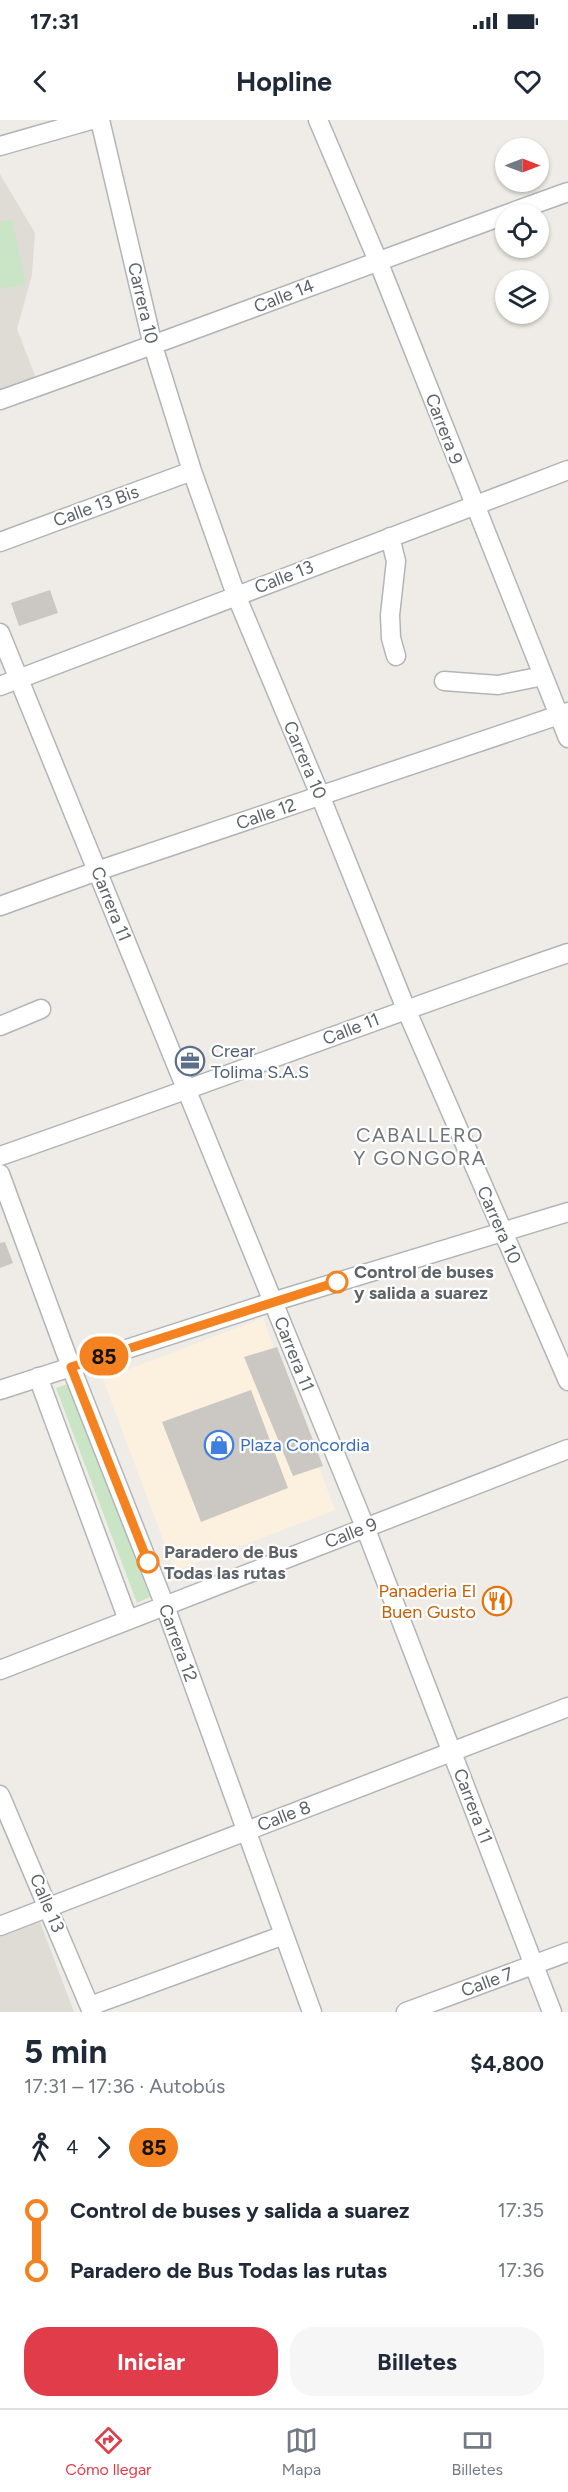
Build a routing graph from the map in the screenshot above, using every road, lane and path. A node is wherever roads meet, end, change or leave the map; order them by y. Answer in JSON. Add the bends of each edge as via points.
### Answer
{"nodes":[{"id":1,"x":91,"y":120,"type":"edge"},
{"id":2,"x":100,"y":120,"type":"edge"},
{"id":3,"x":318,"y":120,"type":"edge"},
{"id":4,"x":0,"y":146,"type":"edge"},
{"id":5,"x":568,"y":192,"type":"edge"},
{"id":6,"x":378,"y":261,"type":"junction"},
{"id":7,"x":153,"y":346,"type":"junction"},
{"id":8,"x":0,"y":400,"type":"edge"},
{"id":9,"x":568,"y":470,"type":"edge"},
{"id":10,"x":192,"y":471,"type":"junction"},
{"id":11,"x":474,"y":505,"type":"junction"},
{"id":12,"x":390,"y":537,"type":"junction"},
{"id":13,"x":0,"y":542,"type":"edge"},
{"id":14,"x":236,"y":595,"type":"junction"},
{"id":15,"x":0,"y":633,"type":"edge"},
{"id":16,"x":396,"y":656,"type":"dead end"},
{"id":17,"x":543,"y":676,"type":"junction"},
{"id":18,"x":19,"y":679,"type":"junction"},
{"id":19,"x":444,"y":681,"type":"dead end"},
{"id":20,"x":0,"y":686,"type":"edge"},
{"id":21,"x":563,"y":714,"type":"edge"},
{"id":22,"x":568,"y":738,"type":"edge"},
{"id":23,"x":320,"y":795,"type":"junction"},
{"id":24,"x":97,"y":870,"type":"junction"},
{"id":25,"x":0,"y":906,"type":"edge"},
{"id":26,"x":568,"y":953,"type":"edge"},
{"id":27,"x":406,"y":1008,"type":"junction"},
{"id":28,"x":41,"y":1009,"type":"dead end"},
{"id":29,"x":0,"y":1026,"type":"edge"},
{"id":30,"x":187,"y":1091,"type":"junction"},
{"id":31,"x":0,"y":1156,"type":"edge"},
{"id":32,"x":0,"y":1174,"type":"edge"},
{"id":33,"x":568,"y":1212,"type":"edge"},
{"id":34,"x":502,"y":1232,"type":"junction"},
{"id":35,"x":272,"y":1302,"type":"junction"},
{"id":36,"x":71,"y":1367,"type":"junction"},
{"id":37,"x":38,"y":1377,"type":"junction"},
{"id":38,"x":568,"y":1381,"type":"edge"},
{"id":39,"x":0,"y":1390,"type":"edge"},
{"id":40,"x":568,"y":1449,"type":"edge"},
{"id":41,"x":365,"y":1527,"type":"junction"},
{"id":42,"x":165,"y":1606,"type":"junction"},
{"id":43,"x":128,"y":1620,"type":"junction"},
{"id":44,"x":0,"y":1670,"type":"edge"},
{"id":45,"x":568,"y":1707,"type":"edge"},
{"id":46,"x":452,"y":1752,"type":"junction"},
{"id":47,"x":0,"y":1795,"type":"edge"},
{"id":48,"x":245,"y":1832,"type":"junction"},
{"id":49,"x":49,"y":1907,"type":"junction"},
{"id":50,"x":0,"y":1926,"type":"edge"},
{"id":51,"x":284,"y":1935,"type":"junction"},
{"id":52,"x":568,"y":1952,"type":"edge"},
{"id":53,"x":534,"y":1965,"type":"junction"},
{"id":54,"x":91,"y":2009,"type":"edge"},
{"id":55,"x":312,"y":2012,"type":"edge"},
{"id":56,"x":406,"y":2012,"type":"edge"},
{"id":57,"x":552,"y":2012,"type":"edge"}],
"edges":[{"from":1,"to":4,"type":"street"},
{"from":2,"to":7,"type":"street","name":"Carrera 10"},
{"from":3,"to":6,"type":"street","name":"Carrera 9"},
{"from":5,"to":6,"type":"street","name":"Calle 14"},
{"from":6,"to":7,"type":"street","name":"Calle 14"},
{"from":6,"to":11,"type":"street","name":"Carrera 9"},
{"from":7,"to":8,"type":"street","name":"Calle 14"},
{"from":7,"to":10,"type":"street","name":"Carrera 10"},
{"from":9,"to":11,"type":"street","name":"Calle 13"},
{"from":10,"to":13,"type":"street","name":"Calle 13 Bis"},
{"from":10,"to":14,"type":"street","name":"Carrera 10"},
{"from":11,"to":12,"type":"street","name":"Calle 13"},
{"from":11,"to":17,"type":"street","name":"Carrera 9"},
{"from":12,"to":14,"type":"street","name":"Calle 13"},
{"from":12,"to":16,"type":"street","via":[[396,561],[390,615]]},
{"from":14,"to":18,"type":"street","name":"Calle 13"},
{"from":14,"to":23,"type":"street","name":"Carrera 10"},
{"from":15,"to":18,"type":"street","name":"Carrera 11"},
{"from":17,"to":19,"type":"street","via":[[498,685]]},
{"from":17,"to":21,"type":"street","name":"Carrera 9"},
{"from":18,"to":20,"type":"street","name":"Calle 13"},
{"from":18,"to":24,"type":"street","name":"Carrera 11"},
{"from":21,"to":22,"type":"street","name":"Carrera 9"},
{"from":21,"to":23,"type":"street","name":"Calle 12"},
{"from":23,"to":24,"type":"street","name":"Calle 12"},
{"from":23,"to":27,"type":"street","name":"Carrera 10"},
{"from":24,"to":25,"type":"street","name":"Calle 12"},
{"from":24,"to":30,"type":"street","name":"Carrera 11"},
{"from":26,"to":27,"type":"street","name":"Calle 11"},
{"from":27,"to":30,"type":"street","name":"Calle 11"},
{"from":27,"to":34,"type":"street","name":"Carrera 10"},
{"from":28,"to":29,"type":"street"},
{"from":30,"to":31,"type":"street","name":"Calle 11"},
{"from":30,"to":35,"type":"street","name":"Carrera 11"},
{"from":32,"to":36,"type":"street","name":"Carrera 12"},
{"from":33,"to":34,"type":"street"},
{"from":34,"to":35,"type":"street"},
{"from":34,"to":38,"type":"street","name":"Carrera 10"},
{"from":35,"to":36,"type":"street"},
{"from":35,"to":41,"type":"street","name":"Carrera 11"},
{"from":36,"to":37,"type":"street"},
{"from":36,"to":42,"type":"street","name":"Carrera 12"},
{"from":37,"to":39,"type":"street"},
{"from":37,"to":43,"type":"street"},
{"from":40,"to":41,"type":"street","name":"Calle 9"},
{"from":41,"to":42,"type":"street","name":"Calle 9"},
{"from":41,"to":46,"type":"street","name":"Carrera 11"},
{"from":42,"to":43,"type":"street","name":"Calle 9"},
{"from":42,"to":48,"type":"street","name":"Carrera 12"},
{"from":43,"to":44,"type":"street","name":"Calle 9"},
{"from":45,"to":46,"type":"street","name":"Calle 8"},
{"from":46,"to":48,"type":"street","name":"Calle 8"},
{"from":46,"to":53,"type":"street","name":"Carrera 11"},
{"from":47,"to":49,"type":"street","name":"Calle 13"},
{"from":48,"to":49,"type":"street","name":"Calle 8"},
{"from":48,"to":51,"type":"street","name":"Carrera 12"},
{"from":49,"to":50,"type":"street","name":"Calle 8"},
{"from":49,"to":54,"type":"street","name":"Calle 13"},
{"from":51,"to":54,"type":"street"},
{"from":51,"to":55,"type":"street","name":"Carrera 12"},
{"from":52,"to":53,"type":"street","name":"Calle 7"},
{"from":53,"to":56,"type":"street","name":"Calle 7"},
{"from":53,"to":57,"type":"street","name":"Carrera 11"}]}
